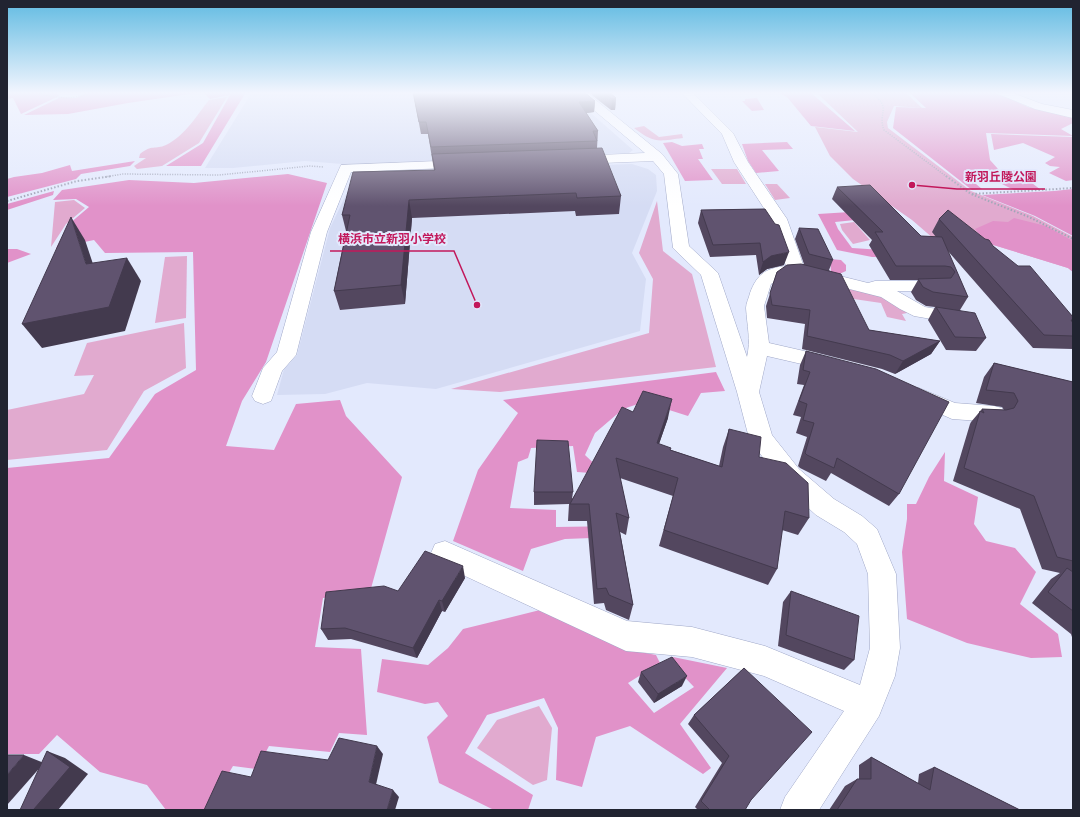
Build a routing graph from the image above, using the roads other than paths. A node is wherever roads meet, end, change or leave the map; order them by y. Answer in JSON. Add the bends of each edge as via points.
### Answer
{"nodes":[{"id":1,"x":625,"y":130,"type":"edge"},
{"id":2,"x":723,"y":130,"type":"edge"},
{"id":3,"x":657,"y":157,"type":"junction"},
{"id":4,"x":561,"y":161,"type":"edge"},
{"id":5,"x":474,"y":164,"type":"edge"},
{"id":6,"x":796,"y":270,"type":"junction"},
{"id":7,"x":861,"y":286,"type":"junction"},
{"id":8,"x":937,"y":286,"type":"edge"},
{"id":9,"x":974,"y":320,"type":"edge"},
{"id":10,"x":759,"y":348,"type":"junction"},
{"id":11,"x":853,"y":369,"type":"edge"},
{"id":12,"x":903,"y":388,"type":"edge"},
{"id":13,"x":748,"y":392,"type":"junction"},
{"id":14,"x":263,"y":396,"type":"dead end"},
{"id":15,"x":994,"y":414,"type":"edge"},
{"id":16,"x":444,"y":553,"type":"dead end"},
{"id":17,"x":868,"y":705,"type":"junction"},
{"id":18,"x":798,"y":810,"type":"edge"}],
"edges":[{"from":1,"to":3,"type":"street"},
{"from":2,"to":6,"type":"street","via":[[779,220]]},
{"from":3,"to":4,"type":"street"},
{"from":3,"to":13,"type":"street","via":[[671,174],[681,248],[709,273]]},
{"from":5,"to":14,"type":"street","via":[[346,168],[319,232],[286,355],[272,368]]},
{"from":6,"to":7,"type":"street"},
{"from":6,"to":10,"type":"street","via":[[778,272],[763,281],[755,306]]},
{"from":7,"to":8,"type":"street"},
{"from":7,"to":9,"type":"street","via":[[888,293],[921,312]]},
{"from":10,"to":11,"type":"street"},
{"from":10,"to":13,"type":"street"},
{"from":12,"to":15,"type":"street","via":[[952,411]]},
{"from":13,"to":17,"type":"street","via":[[761,438],[790,476],[825,507],[853,524],[868,537],[882,574],[885,648],[879,676]]},
{"from":16,"to":17,"type":"street","via":[[626,636],[692,642],[765,661]]},
{"from":17,"to":18,"type":"street"}]}
